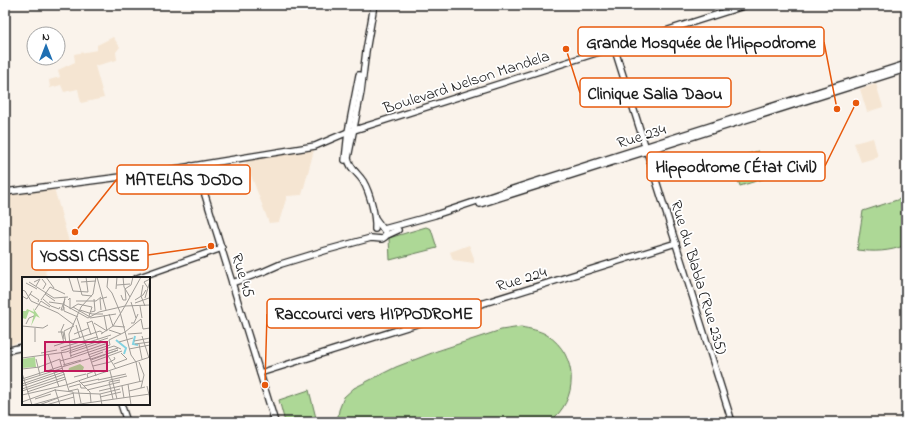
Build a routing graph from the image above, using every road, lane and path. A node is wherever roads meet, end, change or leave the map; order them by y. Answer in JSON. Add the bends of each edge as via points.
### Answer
{"nodes":[{"id":1,"x":371,"y":5,"type":"edge"},
{"id":2,"x":374,"y":5,"type":"edge"},
{"id":3,"x":747,"y":5,"type":"edge"},
{"id":4,"x":614,"y":47,"type":"junction"},
{"id":5,"x":906,"y":64,"type":"edge"},
{"id":6,"x":906,"y":69,"type":"edge"},
{"id":7,"x":351,"y":131,"type":"junction"},
{"id":8,"x":646,"y":149,"type":"junction"},
{"id":9,"x":213,"y":163,"type":"junction"},
{"id":10,"x":191,"y":166,"type":"junction"},
{"id":11,"x":201,"y":182,"type":"junction"},
{"id":12,"x":5,"y":192,"type":"edge"},
{"id":13,"x":375,"y":218,"type":"junction"},
{"id":14,"x":384,"y":231,"type":"junction"},
{"id":15,"x":375,"y":233,"type":"junction"},
{"id":16,"x":676,"y":243,"type":"junction"},
{"id":17,"x":222,"y":248,"type":"junction"},
{"id":18,"x":139,"y":277,"type":"edge"},
{"id":19,"x":232,"y":281,"type":"junction"},
{"id":20,"x":22,"y":345,"type":"edge"},
{"id":21,"x":5,"y":349,"type":"edge"},
{"id":22,"x":260,"y":373,"type":"junction"},
{"id":23,"x":121,"y":405,"type":"edge"},
{"id":24,"x":127,"y":422,"type":"edge"},
{"id":25,"x":276,"y":422,"type":"edge"},
{"id":26,"x":732,"y":422,"type":"edge"}],
"edges":[{"from":1,"to":7,"type":"street"},
{"from":2,"to":7,"type":"street"},
{"from":3,"to":4,"type":"street","name":"Boulevard Nelson Mandela"},
{"from":4,"to":7,"type":"street","name":"Boulevard Nelson Mandela"},
{"from":4,"to":8,"type":"street","name":"Rue du Blabla (Rue 235)"},
{"from":5,"to":8,"type":"street","name":"Rue 234"},
{"from":6,"to":8,"type":"street","name":"Rue 234"},
{"from":7,"to":9,"type":"street","name":"Boulevard Nelson Mandela","via":[[315,146]]},
{"from":7,"to":13,"type":"street","via":[[344,157],[345,163],[364,183]]},
{"from":8,"to":14,"type":"street","name":"Rue 234","via":[[400,229]]},
{"from":8,"to":16,"type":"street","name":"Rue du Blabla (Rue 235)"},
{"from":9,"to":10,"type":"street","name":"Boulevard Nelson Mandela"},
{"from":9,"to":11,"type":"street","via":[[204,170]]},
{"from":10,"to":11,"type":"street","name":"Rue 45","via":[[197,171]]},
{"from":10,"to":12,"type":"street","name":"Boulevard Nelson Mandela"},
{"from":11,"to":17,"type":"street","name":"Rue 45"},
{"from":13,"to":14,"type":"street"},
{"from":13,"to":15,"type":"street"},
{"from":14,"to":15,"type":"street","via":[[378,228]]},
{"from":14,"to":15,"type":"street","via":[[380,239]]},
{"from":15,"to":19,"type":"street","via":[[367,238]]},
{"from":16,"to":22,"type":"street","name":"Rue 224"},
{"from":16,"to":26,"type":"street","name":"Rue du Blabla (Rue 235)"},
{"from":17,"to":18,"type":"street"},
{"from":17,"to":19,"type":"street","name":"Rue 45"},
{"from":19,"to":22,"type":"street","name":"Rue 45"},
{"from":20,"to":21,"type":"street"},
{"from":22,"to":25,"type":"street","name":"Rue 45"},
{"from":23,"to":24,"type":"street"}]}
